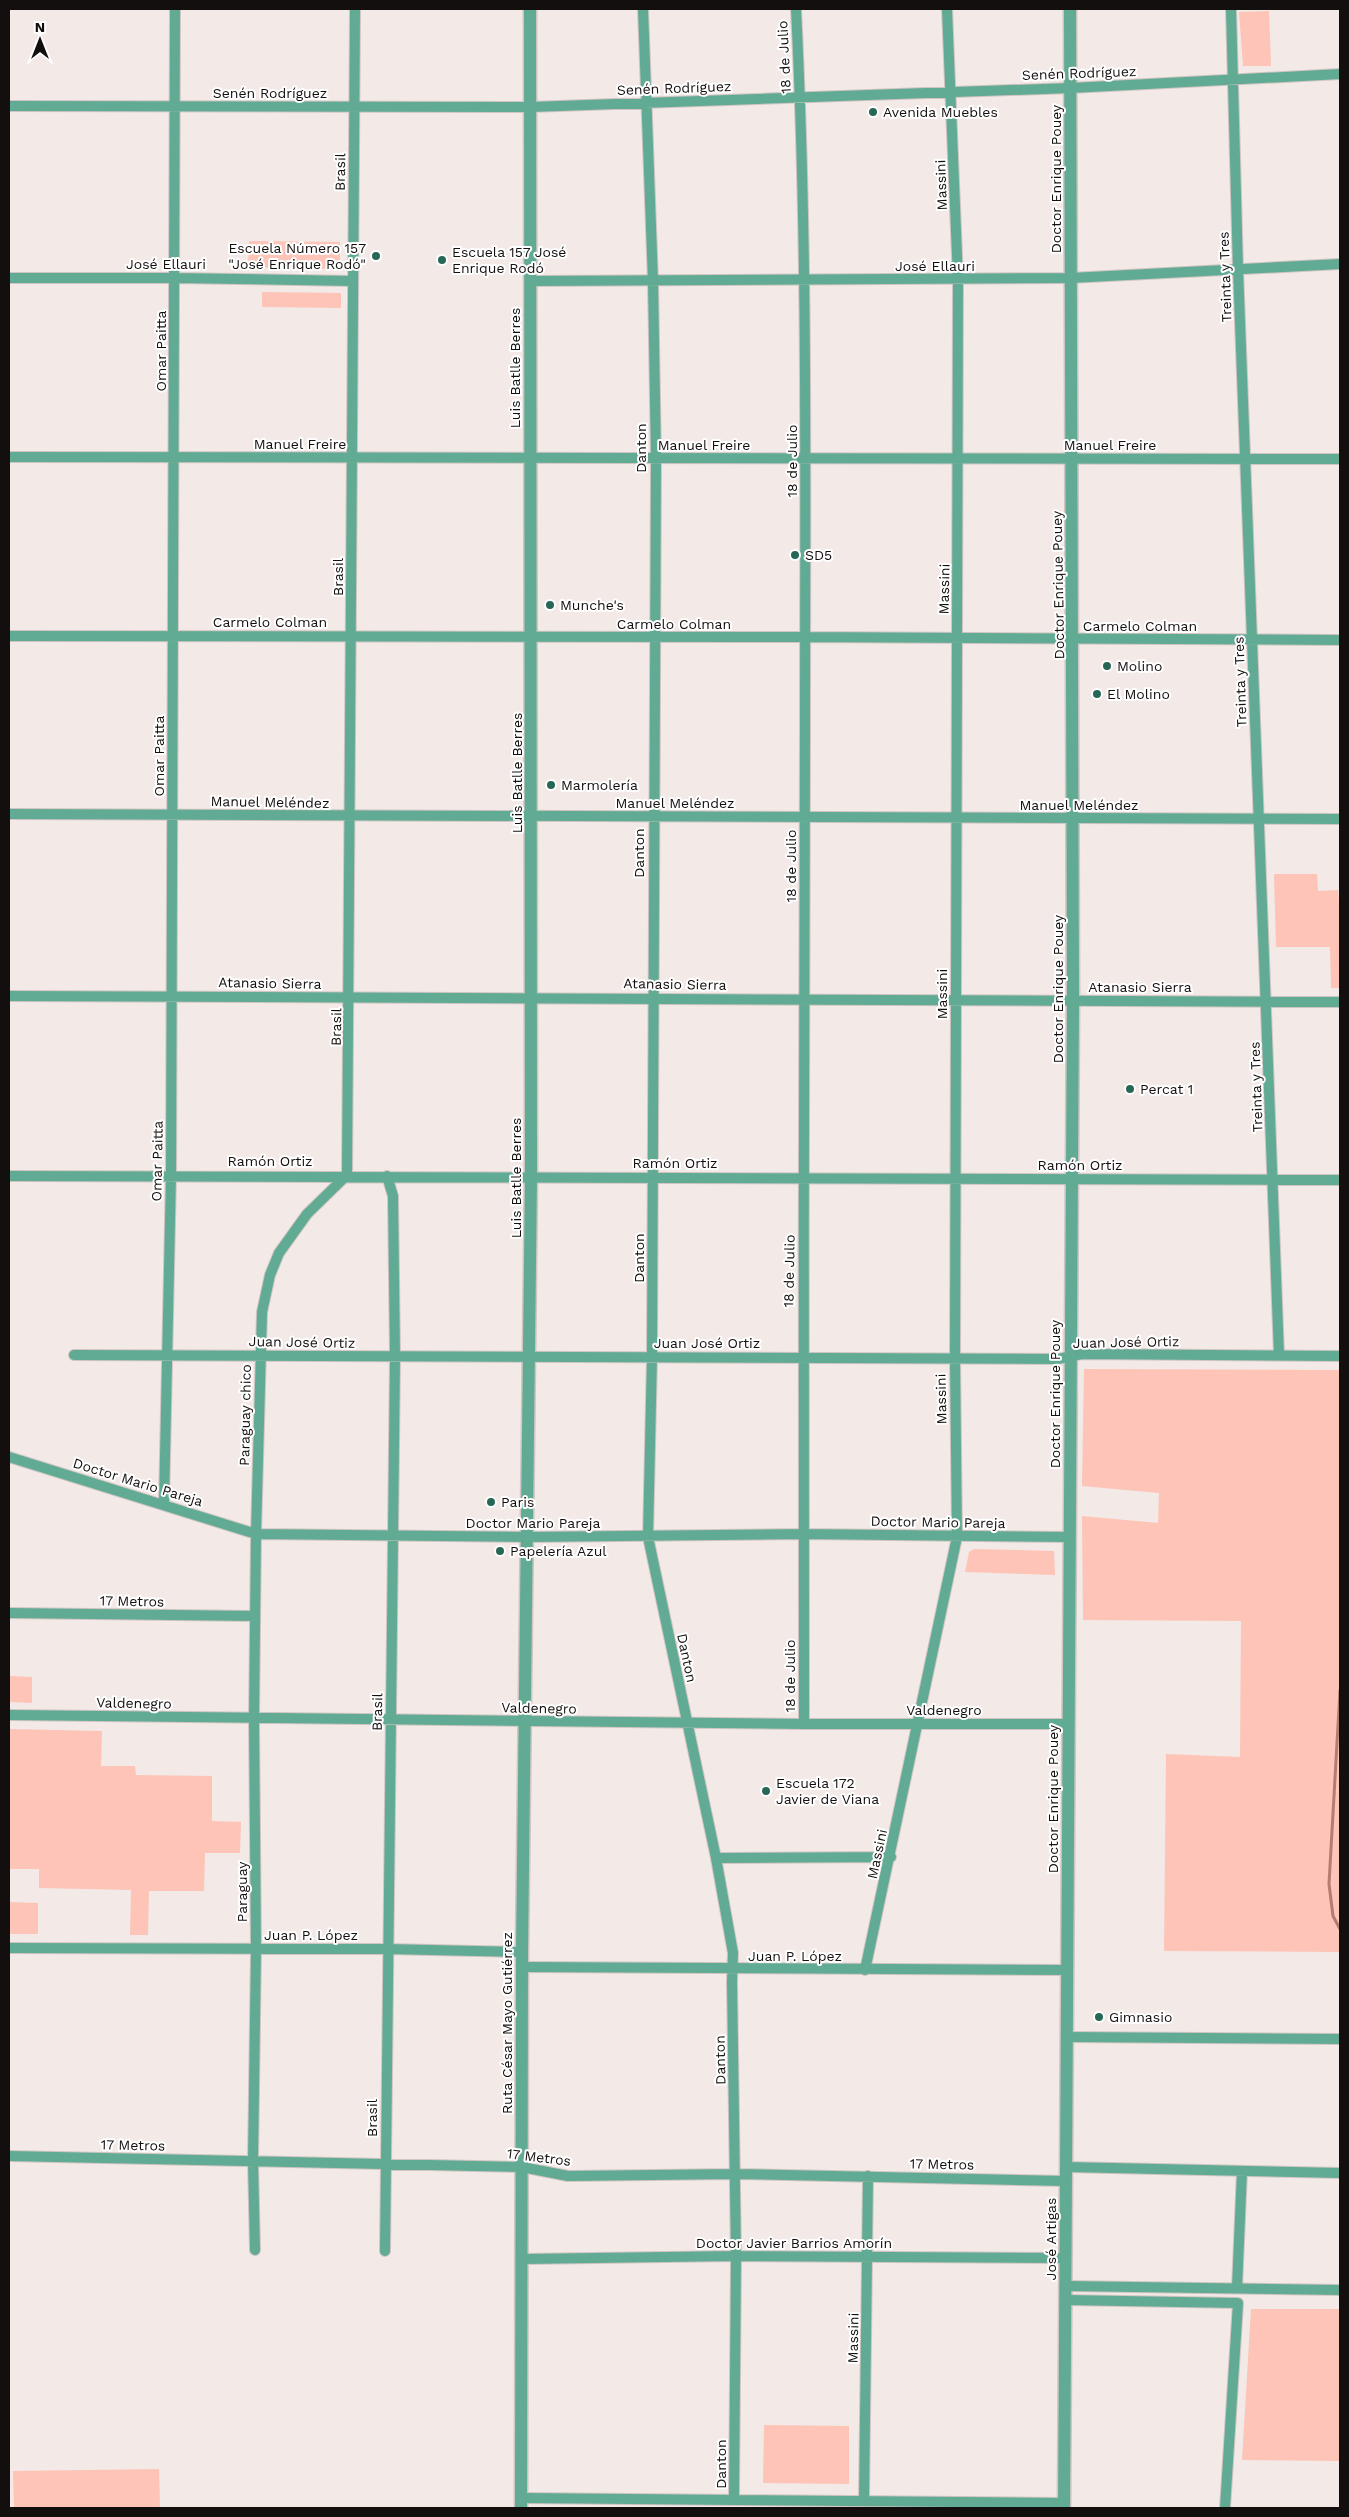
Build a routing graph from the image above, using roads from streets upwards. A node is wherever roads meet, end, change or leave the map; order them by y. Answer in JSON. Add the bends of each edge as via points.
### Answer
{"nodes":[{"id":1,"x":175,"y":9,"type":"edge"},
{"id":2,"x":355,"y":9,"type":"edge"},
{"id":3,"x":530,"y":9,"type":"edge"},
{"id":4,"x":643,"y":9,"type":"edge"},
{"id":5,"x":796,"y":9,"type":"edge"},
{"id":6,"x":947,"y":9,"type":"edge"},
{"id":7,"x":1070,"y":9,"type":"edge"},
{"id":8,"x":1231,"y":9,"type":"edge"},
{"id":9,"x":1340,"y":74,"type":"edge"},
{"id":10,"x":1233,"y":80,"type":"junction"},
{"id":11,"x":1071,"y":88,"type":"junction"},
{"id":12,"x":951,"y":90,"type":"junction"},
{"id":13,"x":800,"y":97,"type":"junction"},
{"id":14,"x":648,"y":103,"type":"junction"},
{"id":15,"x":9,"y":106,"type":"edge"},
{"id":16,"x":175,"y":107,"type":"junction"},
{"id":17,"x":354,"y":107,"type":"junction"},
{"id":18,"x":530,"y":107,"type":"junction"},
{"id":19,"x":1340,"y":264,"type":"edge"},
{"id":20,"x":1238,"y":269,"type":"junction"},
{"id":21,"x":9,"y":278,"type":"edge"},
{"id":22,"x":174,"y":278,"type":"junction"},
{"id":23,"x":1070,"y":278,"type":"junction"},
{"id":24,"x":806,"y":280,"type":"junction"},
{"id":25,"x":958,"y":280,"type":"junction"},
{"id":26,"x":352,"y":281,"type":"junction"},
{"id":27,"x":530,"y":281,"type":"junction"},
{"id":28,"x":653,"y":281,"type":"junction"},
{"id":29,"x":9,"y":457,"type":"edge"},
{"id":30,"x":175,"y":457,"type":"junction"},
{"id":31,"x":530,"y":457,"type":"junction"},
{"id":32,"x":352,"y":458,"type":"junction"},
{"id":33,"x":656,"y":459,"type":"junction"},
{"id":34,"x":806,"y":459,"type":"junction"},
{"id":35,"x":1071,"y":459,"type":"junction"},
{"id":36,"x":1340,"y":459,"type":"edge"},
{"id":37,"x":959,"y":460,"type":"junction"},
{"id":38,"x":1246,"y":460,"type":"junction"},
{"id":39,"x":9,"y":636,"type":"edge"},
{"id":40,"x":173,"y":636,"type":"junction"},
{"id":41,"x":351,"y":636,"type":"junction"},
{"id":42,"x":654,"y":637,"type":"junction"},
{"id":43,"x":805,"y":637,"type":"junction"},
{"id":44,"x":531,"y":638,"type":"junction"},
{"id":45,"x":957,"y":638,"type":"junction"},
{"id":46,"x":1074,"y":640,"type":"junction"},
{"id":47,"x":1253,"y":640,"type":"junction"},
{"id":48,"x":1340,"y":640,"type":"edge"},
{"id":49,"x":9,"y":814,"type":"edge"},
{"id":50,"x":172,"y":814,"type":"junction"},
{"id":51,"x":532,"y":816,"type":"junction"},
{"id":52,"x":350,"y":817,"type":"junction"},
{"id":53,"x":653,"y":817,"type":"junction"},
{"id":54,"x":805,"y":817,"type":"junction"},
{"id":55,"x":1073,"y":818,"type":"junction"},
{"id":56,"x":958,"y":819,"type":"junction"},
{"id":57,"x":1259,"y":819,"type":"junction"},
{"id":58,"x":1340,"y":819,"type":"edge"},
{"id":59,"x":9,"y":996,"type":"edge"},
{"id":60,"x":172,"y":996,"type":"junction"},
{"id":61,"x":531,"y":996,"type":"junction"},
{"id":62,"x":350,"y":998,"type":"junction"},
{"id":63,"x":654,"y":998,"type":"junction"},
{"id":64,"x":805,"y":1000,"type":"junction"},
{"id":65,"x":956,"y":1000,"type":"junction"},
{"id":66,"x":1073,"y":1001,"type":"junction"},
{"id":67,"x":1266,"y":1001,"type":"junction"},
{"id":68,"x":1340,"y":1002,"type":"edge"},
{"id":69,"x":171,"y":1175,"type":"junction"},
{"id":70,"x":347,"y":1175,"type":"junction"},
{"id":71,"x":9,"y":1176,"type":"edge"},
{"id":72,"x":387,"y":1176,"type":"junction"},
{"id":73,"x":531,"y":1176,"type":"junction"},
{"id":74,"x":652,"y":1177,"type":"junction"},
{"id":75,"x":804,"y":1178,"type":"junction"},
{"id":76,"x":956,"y":1179,"type":"junction"},
{"id":77,"x":1071,"y":1179,"type":"junction"},
{"id":78,"x":1273,"y":1180,"type":"junction"},
{"id":79,"x":1340,"y":1180,"type":"edge"},
{"id":80,"x":74,"y":1355,"type":"dead end"},
{"id":81,"x":168,"y":1355,"type":"junction"},
{"id":82,"x":1280,"y":1355,"type":"junction"},
{"id":83,"x":260,"y":1356,"type":"junction"},
{"id":84,"x":652,"y":1356,"type":"junction"},
{"id":85,"x":1340,"y":1356,"type":"edge"},
{"id":86,"x":395,"y":1357,"type":"junction"},
{"id":87,"x":530,"y":1357,"type":"junction"},
{"id":88,"x":802,"y":1357,"type":"junction"},
{"id":89,"x":1070,"y":1357,"type":"junction"},
{"id":90,"x":955,"y":1358,"type":"junction"},
{"id":91,"x":9,"y":1457,"type":"edge"},
{"id":92,"x":164,"y":1504,"type":"junction"},
{"id":93,"x":256,"y":1534,"type":"junction"},
{"id":94,"x":803,"y":1534,"type":"junction"},
{"id":95,"x":393,"y":1536,"type":"junction"},
{"id":96,"x":529,"y":1537,"type":"junction"},
{"id":97,"x":648,"y":1537,"type":"junction"},
{"id":98,"x":957,"y":1537,"type":"junction"},
{"id":99,"x":1069,"y":1537,"type":"junction"},
{"id":100,"x":9,"y":1613,"type":"edge"},
{"id":101,"x":255,"y":1616,"type":"junction"},
{"id":102,"x":9,"y":1715,"type":"edge"},
{"id":103,"x":254,"y":1719,"type":"junction"},
{"id":104,"x":391,"y":1720,"type":"junction"},
{"id":105,"x":525,"y":1721,"type":"junction"},
{"id":106,"x":686,"y":1723,"type":"junction"},
{"id":107,"x":804,"y":1724,"type":"junction"},
{"id":108,"x":916,"y":1724,"type":"junction"},
{"id":109,"x":1068,"y":1724,"type":"junction"},
{"id":110,"x":891,"y":1857,"type":"junction"},
{"id":111,"x":716,"y":1858,"type":"junction"},
{"id":112,"x":9,"y":1948,"type":"edge"},
{"id":113,"x":256,"y":1949,"type":"junction"},
{"id":114,"x":387,"y":1949,"type":"junction"},
{"id":115,"x":522,"y":1952,"type":"junction"},
{"id":116,"x":523,"y":1967,"type":"junction"},
{"id":117,"x":732,"y":1969,"type":"junction"},
{"id":118,"x":865,"y":1970,"type":"junction"},
{"id":119,"x":1068,"y":1970,"type":"junction"},
{"id":120,"x":1066,"y":2037,"type":"junction"},
{"id":121,"x":1340,"y":2039,"type":"edge"},
{"id":122,"x":9,"y":2156,"type":"edge"},
{"id":123,"x":253,"y":2161,"type":"junction"},
{"id":124,"x":386,"y":2164,"type":"junction"},
{"id":125,"x":522,"y":2167,"type":"junction"},
{"id":126,"x":1066,"y":2167,"type":"junction"},
{"id":127,"x":1242,"y":2171,"type":"junction"},
{"id":128,"x":1340,"y":2173,"type":"edge"},
{"id":129,"x":735,"y":2174,"type":"junction"},
{"id":130,"x":868,"y":2176,"type":"junction"},
{"id":131,"x":1066,"y":2181,"type":"junction"},
{"id":132,"x":255,"y":2250,"type":"dead end"},
{"id":133,"x":385,"y":2250,"type":"dead end"},
{"id":134,"x":736,"y":2256,"type":"junction"},
{"id":135,"x":867,"y":2257,"type":"junction"},
{"id":136,"x":522,"y":2258,"type":"junction"},
{"id":137,"x":1066,"y":2258,"type":"junction"},
{"id":138,"x":1066,"y":2286,"type":"junction"},
{"id":139,"x":1237,"y":2288,"type":"junction"},
{"id":140,"x":1340,"y":2290,"type":"edge"},
{"id":141,"x":1065,"y":2300,"type":"junction"},
{"id":142,"x":734,"y":2499,"type":"junction"},
{"id":143,"x":864,"y":2500,"type":"junction"},
{"id":144,"x":521,"y":2503,"type":"edge"},
{"id":145,"x":1064,"y":2505,"type":"edge"},
{"id":146,"x":1225,"y":2508,"type":"edge"}],
"edges":[{"from":1,"to":16,"type":"street","name":"Omar Paitta"},
{"from":2,"to":17,"type":"street","name":"Brasil"},
{"from":3,"to":18,"type":"street","name":"Luis Batlle Berres"},
{"from":4,"to":14,"type":"street","name":"Danton"},
{"from":5,"to":13,"type":"street","name":"18 de Julio"},
{"from":6,"to":12,"type":"street","name":"Massini"},
{"from":7,"to":11,"type":"street","name":"Doctor Enrique Pouey"},
{"from":8,"to":10,"type":"street","name":"Treinta y Tres"},
{"from":9,"to":10,"type":"street","name":"Senén Rodríguez"},
{"from":10,"to":11,"type":"street","name":"Senén Rodríguez"},
{"from":10,"to":20,"type":"street","name":"Treinta y Tres"},
{"from":11,"to":12,"type":"street","name":"Senén Rodríguez"},
{"from":11,"to":23,"type":"street","name":"Doctor Enrique Pouey"},
{"from":12,"to":13,"type":"street","name":"Senén Rodríguez"},
{"from":12,"to":25,"type":"street","name":"Massini"},
{"from":13,"to":14,"type":"street","name":"Senén Rodríguez"},
{"from":13,"to":24,"type":"street","name":"18 de Julio"},
{"from":14,"to":18,"type":"street","name":"Senén Rodríguez"},
{"from":14,"to":28,"type":"street","name":"Danton"},
{"from":15,"to":16,"type":"street","name":"Senén Rodríguez"},
{"from":16,"to":17,"type":"street","name":"Senén Rodríguez"},
{"from":16,"to":22,"type":"street","name":"Omar Paitta"},
{"from":17,"to":18,"type":"street","name":"Senén Rodríguez"},
{"from":17,"to":26,"type":"street","name":"Brasil"},
{"from":18,"to":27,"type":"street","name":"Luis Batlle Berres"},
{"from":19,"to":20,"type":"street","name":"José Ellauri"},
{"from":20,"to":23,"type":"street","name":"José Ellauri"},
{"from":20,"to":38,"type":"street","name":"Treinta y Tres"},
{"from":21,"to":22,"type":"street","name":"José Ellauri"},
{"from":22,"to":26,"type":"street","name":"José Ellauri"},
{"from":22,"to":30,"type":"street","name":"Omar Paitta"},
{"from":23,"to":25,"type":"street","name":"José Ellauri"},
{"from":23,"to":35,"type":"street","name":"Doctor Enrique Pouey"},
{"from":24,"to":25,"type":"street","name":"José Ellauri"},
{"from":24,"to":28,"type":"street","name":"José Ellauri"},
{"from":24,"to":34,"type":"street","name":"18 de Julio"},
{"from":25,"to":37,"type":"street","name":"Massini"},
{"from":26,"to":32,"type":"street","name":"Brasil"},
{"from":27,"to":28,"type":"street","name":"José Ellauri"},
{"from":27,"to":31,"type":"street","name":"Luis Batlle Berres"},
{"from":28,"to":33,"type":"street","name":"Danton"},
{"from":29,"to":30,"type":"street","name":"Manuel Freire"},
{"from":30,"to":32,"type":"street","name":"Manuel Freire"},
{"from":30,"to":40,"type":"street","name":"Omar Paitta"},
{"from":31,"to":32,"type":"street","name":"Manuel Freire"},
{"from":31,"to":33,"type":"street","name":"Manuel Freire"},
{"from":31,"to":44,"type":"street","name":"Luis Batlle Berres"},
{"from":32,"to":41,"type":"street","name":"Brasil"},
{"from":33,"to":34,"type":"street","name":"Manuel Freire"},
{"from":33,"to":42,"type":"street","name":"Danton"},
{"from":34,"to":37,"type":"street","name":"Manuel Freire"},
{"from":34,"to":43,"type":"street","name":"18 de Julio"},
{"from":35,"to":37,"type":"street","name":"Manuel Freire"},
{"from":35,"to":38,"type":"street","name":"Manuel Freire"},
{"from":35,"to":46,"type":"street","name":"Doctor Enrique Pouey"},
{"from":36,"to":38,"type":"street","name":"Manuel Freire"},
{"from":37,"to":45,"type":"street","name":"Massini"},
{"from":38,"to":47,"type":"street","name":"Treinta y Tres"},
{"from":39,"to":40,"type":"street","name":"Carmelo Colman"},
{"from":40,"to":41,"type":"street","name":"Carmelo Colman"},
{"from":40,"to":50,"type":"street","name":"Omar Paitta"},
{"from":41,"to":44,"type":"street","name":"Carmelo Colman"},
{"from":41,"to":52,"type":"street","name":"Brasil"},
{"from":42,"to":43,"type":"street","name":"Carmelo Colman"},
{"from":42,"to":44,"type":"street","name":"Carmelo Colman"},
{"from":42,"to":53,"type":"street","name":"Danton"},
{"from":43,"to":45,"type":"street","name":"Carmelo Colman"},
{"from":43,"to":54,"type":"street","name":"18 de Julio"},
{"from":44,"to":51,"type":"street","name":"Luis Batlle Berres"},
{"from":45,"to":46,"type":"street","name":"Carmelo Colman"},
{"from":45,"to":56,"type":"street","name":"Massini"},
{"from":46,"to":47,"type":"street","name":"Carmelo Colman"},
{"from":46,"to":55,"type":"street","name":"Doctor Enrique Pouey"},
{"from":47,"to":48,"type":"street","name":"Carmelo Colman"},
{"from":47,"to":57,"type":"street","name":"Treinta y Tres"},
{"from":49,"to":50,"type":"street","name":"Manuel Meléndez"},
{"from":50,"to":52,"type":"street","name":"Manuel Meléndez"},
{"from":50,"to":60,"type":"street","name":"Omar Paitta"},
{"from":51,"to":52,"type":"street","name":"Manuel Meléndez"},
{"from":51,"to":53,"type":"street","name":"Manuel Meléndez"},
{"from":51,"to":61,"type":"street","name":"Luis Batlle Berres"},
{"from":52,"to":62,"type":"street","name":"Brasil"},
{"from":53,"to":54,"type":"street","name":"Manuel Meléndez"},
{"from":53,"to":63,"type":"street","name":"Danton"},
{"from":54,"to":56,"type":"street","name":"Manuel Meléndez"},
{"from":54,"to":64,"type":"street","name":"18 de Julio"},
{"from":55,"to":56,"type":"street","name":"Manuel Meléndez"},
{"from":55,"to":57,"type":"street","name":"Manuel Meléndez"},
{"from":55,"to":66,"type":"street","name":"Doctor Enrique Pouey"},
{"from":56,"to":65,"type":"street","name":"Massini"},
{"from":57,"to":58,"type":"street","name":"Manuel Meléndez"},
{"from":57,"to":67,"type":"street","name":"Treinta y Tres"},
{"from":59,"to":60,"type":"street","name":"Atanasio Sierra"},
{"from":60,"to":62,"type":"street","name":"Atanasio Sierra"},
{"from":60,"to":69,"type":"street","name":"Omar Paitta"},
{"from":61,"to":62,"type":"street","name":"Atanasio Sierra"},
{"from":61,"to":63,"type":"street","name":"Atanasio Sierra"},
{"from":61,"to":73,"type":"street","name":"Luis Batlle Berres"},
{"from":62,"to":70,"type":"street","name":"Brasil"},
{"from":63,"to":64,"type":"street","name":"Atanasio Sierra"},
{"from":63,"to":74,"type":"street","name":"Danton"},
{"from":64,"to":65,"type":"street","name":"Atanasio Sierra"},
{"from":64,"to":75,"type":"street","name":"18 de Julio"},
{"from":65,"to":66,"type":"street","name":"Atanasio Sierra"},
{"from":65,"to":76,"type":"street","name":"Massini"},
{"from":66,"to":67,"type":"street","name":"Atanasio Sierra"},
{"from":66,"to":77,"type":"street","name":"Doctor Enrique Pouey"},
{"from":67,"to":68,"type":"street","name":"Atanasio Sierra"},
{"from":67,"to":78,"type":"street","name":"Treinta y Tres"},
{"from":69,"to":70,"type":"street","name":"Ramón Ortiz"},
{"from":69,"to":71,"type":"street","name":"Ramón Ortiz"},
{"from":69,"to":81,"type":"street","name":"Omar Paitta"},
{"from":70,"to":72,"type":"street","name":"Ramón Ortiz"},
{"from":70,"to":83,"type":"street","name":"Paraguay chico","via":[[307,1214],[278,1252],[262,1312]]},
{"from":72,"to":73,"type":"street","name":"Ramón Ortiz"},
{"from":72,"to":86,"type":"street","name":"Brasil","via":[[393,1196]]},
{"from":73,"to":74,"type":"street","name":"Ramón Ortiz"},
{"from":73,"to":87,"type":"street","name":"Luis Batlle Berres"},
{"from":74,"to":75,"type":"street","name":"Ramón Ortiz"},
{"from":74,"to":84,"type":"street","name":"Danton"},
{"from":75,"to":76,"type":"street","name":"Ramón Ortiz"},
{"from":75,"to":88,"type":"street","name":"18 de Julio"},
{"from":76,"to":77,"type":"street","name":"Ramón Ortiz"},
{"from":76,"to":90,"type":"street","name":"Massini"},
{"from":77,"to":78,"type":"street","name":"Ramón Ortiz"},
{"from":77,"to":89,"type":"street","name":"Doctor Enrique Pouey"},
{"from":78,"to":79,"type":"street","name":"Ramón Ortiz"},
{"from":78,"to":82,"type":"street","name":"Treinta y Tres"},
{"from":80,"to":81,"type":"street","name":"Juan José Ortiz"},
{"from":81,"to":83,"type":"street","name":"Juan José Ortiz"},
{"from":81,"to":92,"type":"street","name":"Omar Paitta"},
{"from":82,"to":85,"type":"street","name":"Juan José Ortiz"},
{"from":82,"to":89,"type":"street","name":"Juan José Ortiz","via":[[1082,1354]]},
{"from":83,"to":86,"type":"street","name":"Juan José Ortiz"},
{"from":83,"to":93,"type":"street","name":"Paraguay chico"},
{"from":84,"to":87,"type":"street","name":"Juan José Ortiz"},
{"from":84,"to":88,"type":"street","name":"Juan José Ortiz"},
{"from":84,"to":97,"type":"street","name":"Danton"},
{"from":86,"to":87,"type":"street","name":"Juan José Ortiz"},
{"from":86,"to":95,"type":"street","name":"Brasil"},
{"from":87,"to":96,"type":"street","name":"Luis Batlle Berres"},
{"from":88,"to":90,"type":"street","name":"Juan José Ortiz"},
{"from":88,"to":94,"type":"street","name":"18 de Julio"},
{"from":89,"to":90,"type":"street","name":"Juan José Ortiz"},
{"from":89,"to":99,"type":"street","name":"Doctor Enrique Pouey"},
{"from":90,"to":98,"type":"street","name":"Massini"},
{"from":91,"to":92,"type":"street","name":"Doctor Mario Pareja"},
{"from":92,"to":93,"type":"street","name":"Doctor Mario Pareja"},
{"from":93,"to":95,"type":"street","name":"Doctor Mario Pareja"},
{"from":93,"to":101,"type":"street","name":"Paraguay"},
{"from":94,"to":97,"type":"street","name":"Doctor Mario Pareja"},
{"from":94,"to":98,"type":"street","name":"Doctor Mario Pareja"},
{"from":94,"to":107,"type":"street","name":"18 de Julio"},
{"from":95,"to":96,"type":"street","name":"Doctor Mario Pareja"},
{"from":95,"to":104,"type":"street","name":"Brasil"},
{"from":96,"to":97,"type":"street","name":"Doctor Mario Pareja"},
{"from":96,"to":105,"type":"street","name":"Ruta César Mayo Gutiérrez"},
{"from":97,"to":106,"type":"street","name":"Danton"},
{"from":98,"to":99,"type":"street","name":"Doctor Mario Pareja"},
{"from":98,"to":108,"type":"street","name":"Massini"},
{"from":99,"to":109,"type":"street","name":"Doctor Enrique Pouey"},
{"from":100,"to":101,"type":"street","name":"17 Metros"},
{"from":101,"to":103,"type":"street","name":"Paraguay"},
{"from":102,"to":103,"type":"street","name":"Valdenegro"},
{"from":103,"to":104,"type":"street","name":"Valdenegro"},
{"from":103,"to":113,"type":"street","name":"Paraguay"},
{"from":104,"to":105,"type":"street","name":"Valdenegro"},
{"from":104,"to":114,"type":"street","name":"Brasil"},
{"from":105,"to":106,"type":"street","name":"Valdenegro"},
{"from":105,"to":115,"type":"street","name":"Ruta César Mayo Gutiérrez"},
{"from":106,"to":107,"type":"street","name":"Valdenegro"},
{"from":106,"to":111,"type":"street","name":"Danton"},
{"from":107,"to":108,"type":"street","name":"Valdenegro"},
{"from":108,"to":109,"type":"street","name":"Valdenegro"},
{"from":108,"to":110,"type":"street","name":"Massini"},
{"from":109,"to":119,"type":"street","name":"Doctor Enrique Pouey"},
{"from":110,"to":111,"type":"street"},
{"from":110,"to":118,"type":"street","name":"Massini"},
{"from":111,"to":117,"type":"street","name":"Danton","via":[[733,1952]]},
{"from":112,"to":113,"type":"street","name":"Juan P. López"},
{"from":113,"to":114,"type":"street","name":"Juan P. López"},
{"from":113,"to":123,"type":"street","name":"Paraguay"},
{"from":114,"to":115,"type":"street","name":"Juan P. López"},
{"from":114,"to":124,"type":"street","name":"Brasil"},
{"from":115,"to":116,"type":"street","name":"Ruta César Mayo Gutiérrez"},
{"from":116,"to":117,"type":"street","name":"Juan P. López"},
{"from":116,"to":125,"type":"street","name":"Ruta César Mayo Gutiérrez"},
{"from":117,"to":118,"type":"street","name":"Juan P. López"},
{"from":117,"to":129,"type":"street","name":"Danton"},
{"from":118,"to":119,"type":"street","name":"Juan P. López"},
{"from":119,"to":120,"type":"street","name":"José Artigas"},
{"from":120,"to":121,"type":"street"},
{"from":120,"to":126,"type":"street","name":"José Artigas"},
{"from":122,"to":123,"type":"street","name":"17 Metros"},
{"from":123,"to":124,"type":"street","name":"17 Metros"},
{"from":123,"to":132,"type":"street","name":"Paraguay"},
{"from":124,"to":125,"type":"street","name":"17 Metros"},
{"from":124,"to":133,"type":"street","name":"Brasil"},
{"from":125,"to":129,"type":"street","name":"17 Metros","via":[[568,2176]]},
{"from":125,"to":136,"type":"street","name":"Ruta César Mayo Gutiérrez"},
{"from":126,"to":127,"type":"street"},
{"from":126,"to":131,"type":"street","name":"José Artigas"},
{"from":127,"to":128,"type":"street"},
{"from":127,"to":139,"type":"street"},
{"from":129,"to":130,"type":"street","name":"17 Metros"},
{"from":129,"to":134,"type":"street","name":"Danton"},
{"from":130,"to":131,"type":"street","name":"17 Metros"},
{"from":130,"to":135,"type":"street","name":"Massini"},
{"from":131,"to":137,"type":"street","name":"José Artigas"},
{"from":134,"to":135,"type":"street","name":"Doctor Javier Barrios Amorín"},
{"from":134,"to":136,"type":"street","name":"Doctor Javier Barrios Amorín"},
{"from":134,"to":142,"type":"street","name":"Danton"},
{"from":135,"to":137,"type":"street","name":"Doctor Javier Barrios Amorín"},
{"from":135,"to":143,"type":"street","name":"Massini"},
{"from":136,"to":144,"type":"street","name":"Ruta César Mayo Gutiérrez"},
{"from":137,"to":138,"type":"street","name":"José Artigas"},
{"from":138,"to":139,"type":"street"},
{"from":138,"to":141,"type":"street","name":"José Artigas"},
{"from":139,"to":140,"type":"street"},
{"from":141,"to":145,"type":"street","name":"José Artigas"},
{"from":141,"to":146,"type":"street","via":[[1238,2303]]},
{"from":142,"to":143,"type":"street"},
{"from":142,"to":144,"type":"street"},
{"from":143,"to":145,"type":"street"}]}
